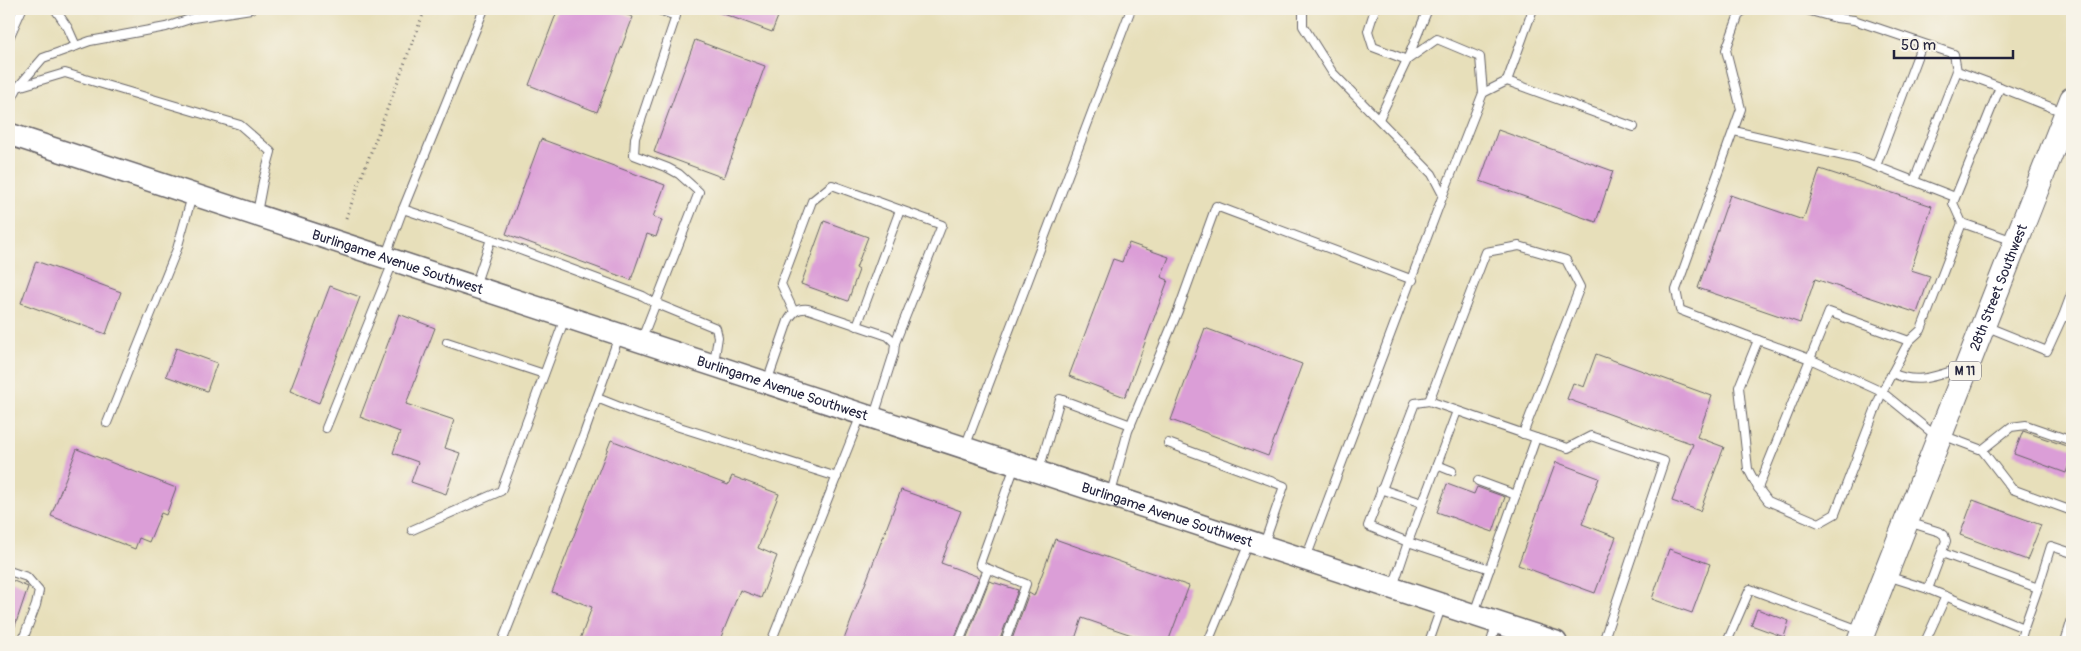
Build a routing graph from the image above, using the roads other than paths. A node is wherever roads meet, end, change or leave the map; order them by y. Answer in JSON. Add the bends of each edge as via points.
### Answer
{"nodes":[{"id":1,"x":22,"y":9,"type":"edge"},
{"id":2,"x":55,"y":9,"type":"edge"},
{"id":3,"x":251,"y":9,"type":"edge"},
{"id":4,"x":484,"y":9,"type":"edge"},
{"id":5,"x":656,"y":9,"type":"edge"},
{"id":6,"x":1131,"y":9,"type":"edge"},
{"id":7,"x":1303,"y":9,"type":"edge"},
{"id":8,"x":1376,"y":9,"type":"edge"},
{"id":9,"x":1428,"y":9,"type":"edge"},
{"id":10,"x":1534,"y":9,"type":"edge"},
{"id":11,"x":1746,"y":9,"type":"edge"},
{"id":12,"x":1803,"y":9,"type":"edge"},
{"id":13,"x":1839,"y":9,"type":"edge"},
{"id":14,"x":1836,"y":18,"type":"junction"},
{"id":15,"x":9,"y":38,"type":"edge"},
{"id":16,"x":1922,"y":44,"type":"junction"},
{"id":17,"x":76,"y":46,"type":"junction"},
{"id":18,"x":1407,"y":60,"type":"junction"},
{"id":19,"x":1957,"y":71,"type":"junction"},
{"id":20,"x":1507,"y":81,"type":"junction"},
{"id":21,"x":18,"y":87,"type":"junction"},
{"id":22,"x":2000,"y":87,"type":"junction"},
{"id":23,"x":1483,"y":93,"type":"junction"},
{"id":24,"x":9,"y":104,"type":"edge"},
{"id":25,"x":2070,"y":106,"type":"edge"},
{"id":26,"x":1379,"y":119,"type":"junction"},
{"id":27,"x":1634,"y":127,"type":"dead end"},
{"id":28,"x":1734,"y":131,"type":"junction"},
{"id":29,"x":9,"y":134,"type":"edge"},
{"id":30,"x":1876,"y":166,"type":"junction"},
{"id":31,"x":1914,"y":181,"type":"junction"},
{"id":32,"x":193,"y":194,"type":"junction"},
{"id":33,"x":1443,"y":195,"type":"junction"},
{"id":34,"x":1955,"y":197,"type":"junction"},
{"id":35,"x":403,"y":209,"type":"junction"},
{"id":36,"x":900,"y":210,"type":"junction"},
{"id":37,"x":256,"y":215,"type":"junction"},
{"id":38,"x":1962,"y":222,"type":"junction"},
{"id":39,"x":491,"y":239,"type":"junction"},
{"id":40,"x":2016,"y":242,"type":"junction"},
{"id":41,"x":389,"y":258,"type":"junction"},
{"id":42,"x":1413,"y":280,"type":"junction"},
{"id":43,"x":475,"y":286,"type":"junction"},
{"id":44,"x":2072,"y":292,"type":"edge"},
{"id":45,"x":655,"y":303,"type":"junction"},
{"id":46,"x":794,"y":312,"type":"junction"},
{"id":47,"x":566,"y":316,"type":"junction"},
{"id":48,"x":2063,"y":316,"type":"junction"},
{"id":49,"x":2072,"y":320,"type":"edge"},
{"id":50,"x":1983,"y":325,"type":"junction"},
{"id":51,"x":857,"y":326,"type":"junction"},
{"id":52,"x":619,"y":334,"type":"junction"},
{"id":53,"x":1758,"y":340,"type":"junction"},
{"id":54,"x":641,"y":341,"type":"junction"},
{"id":55,"x":1909,"y":341,"type":"junction"},
{"id":56,"x":446,"y":342,"type":"dead end"},
{"id":57,"x":895,"y":343,"type":"junction"},
{"id":58,"x":1810,"y":359,"type":"junction"},
{"id":59,"x":714,"y":365,"type":"junction"},
{"id":60,"x":1968,"y":365,"type":"junction"},
{"id":61,"x":1892,"y":373,"type":"junction"},
{"id":62,"x":544,"y":374,"type":"junction"},
{"id":63,"x":767,"y":382,"type":"junction"},
{"id":64,"x":1882,"y":392,"type":"junction"},
{"id":65,"x":597,"y":398,"type":"junction"},
{"id":66,"x":1429,"y":401,"type":"junction"},
{"id":67,"x":1457,"y":411,"type":"junction"},
{"id":68,"x":868,"y":415,"type":"junction"},
{"id":69,"x":107,"y":423,"type":"dead end"},
{"id":70,"x":1131,"y":425,"type":"junction"},
{"id":71,"x":326,"y":428,"type":"dead end"},
{"id":72,"x":1523,"y":434,"type":"junction"},
{"id":73,"x":1940,"y":436,"type":"junction"},
{"id":74,"x":1536,"y":438,"type":"junction"},
{"id":75,"x":2072,"y":441,"type":"edge"},
{"id":76,"x":1168,"y":443,"type":"dead end"},
{"id":77,"x":965,"y":447,"type":"junction"},
{"id":78,"x":1982,"y":450,"type":"junction"},
{"id":79,"x":1016,"y":464,"type":"junction"},
{"id":80,"x":1436,"y":465,"type":"junction"},
{"id":81,"x":1452,"y":471,"type":"dead end"},
{"id":82,"x":1038,"y":472,"type":"junction"},
{"id":83,"x":837,"y":476,"type":"junction"},
{"id":84,"x":1478,"y":481,"type":"dead end"},
{"id":85,"x":1758,"y":488,"type":"junction"},
{"id":86,"x":1381,"y":489,"type":"junction"},
{"id":87,"x":1110,"y":495,"type":"junction"},
{"id":88,"x":1516,"y":495,"type":"junction"},
{"id":89,"x":1422,"y":503,"type":"junction"},
{"id":90,"x":2072,"y":511,"type":"edge"},
{"id":91,"x":1906,"y":521,"type":"junction"},
{"id":92,"x":412,"y":530,"type":"dead end"},
{"id":93,"x":1408,"y":542,"type":"junction"},
{"id":94,"x":1256,"y":543,"type":"junction"},
{"id":95,"x":2072,"y":552,"type":"edge"},
{"id":96,"x":1942,"y":553,"type":"junction"},
{"id":97,"x":1306,"y":560,"type":"junction"},
{"id":98,"x":988,"y":569,"type":"junction"},
{"id":99,"x":1490,"y":569,"type":"junction"},
{"id":100,"x":9,"y":571,"type":"edge"},
{"id":101,"x":1885,"y":575,"type":"junction"},
{"id":102,"x":2038,"y":588,"type":"junction"},
{"id":103,"x":1393,"y":589,"type":"junction"},
{"id":104,"x":1928,"y":589,"type":"junction"},
{"id":105,"x":1946,"y":596,"type":"junction"},
{"id":106,"x":1442,"y":606,"type":"junction"},
{"id":107,"x":1474,"y":616,"type":"junction"},
{"id":108,"x":2072,"y":619,"type":"edge"},
{"id":109,"x":2024,"y":628,"type":"junction"},
{"id":110,"x":1494,"y":633,"type":"edge"},
{"id":111,"x":1861,"y":637,"type":"edge"},
{"id":112,"x":22,"y":642,"type":"edge"},
{"id":113,"x":502,"y":642,"type":"edge"},
{"id":114,"x":772,"y":642,"type":"edge"},
{"id":115,"x":959,"y":642,"type":"edge"},
{"id":116,"x":1004,"y":642,"type":"edge"},
{"id":117,"x":1208,"y":642,"type":"edge"},
{"id":118,"x":1429,"y":642,"type":"edge"},
{"id":119,"x":1556,"y":642,"type":"edge"},
{"id":120,"x":1603,"y":642,"type":"edge"},
{"id":121,"x":1728,"y":642,"type":"edge"},
{"id":122,"x":1925,"y":642,"type":"edge"},
{"id":123,"x":2020,"y":642,"type":"edge"},
{"id":124,"x":2065,"y":642,"type":"edge"}],
"edges":[{"from":1,"to":15,"type":"lane"},
{"from":2,"to":17,"type":"lane"},
{"from":3,"to":17,"type":"lane","via":[[193,18]]},
{"from":4,"to":35,"type":"lane"},
{"from":5,"to":45,"type":"lane","via":[[676,16],[635,138],[634,155],[674,171],[699,192]]},
{"from":6,"to":77,"type":"lane"},
{"from":7,"to":26,"type":"lane","via":[[1304,26],[1332,72]]},
{"from":8,"to":18,"type":"lane","via":[[1368,32],[1373,47]]},
{"from":9,"to":18,"type":"lane"},
{"from":10,"to":20,"type":"lane"},
{"from":11,"to":28,"type":"lane","via":[[1739,14],[1726,50],[1741,109]]},
{"from":12,"to":14,"type":"lane"},
{"from":13,"to":14,"type":"lane"},
{"from":14,"to":16,"type":"lane","via":[[1854,20]]},
{"from":16,"to":19,"type":"lane","via":[[1954,54]]},
{"from":16,"to":30,"type":"lane"},
{"from":17,"to":21,"type":"lane","via":[[43,58]]},
{"from":18,"to":23,"type":"lane","via":[[1437,39],[1480,57]]},
{"from":18,"to":26,"type":"lane"},
{"from":19,"to":22,"type":"lane"},
{"from":19,"to":31,"type":"lane"},
{"from":20,"to":23,"type":"lane"},
{"from":20,"to":27,"type":"lane"},
{"from":21,"to":24,"type":"lane"},
{"from":21,"to":37,"type":"lane","via":[[65,73],[240,124],[272,152]]},
{"from":22,"to":25,"type":"lane"},
{"from":22,"to":34,"type":"lane"},
{"from":23,"to":33,"type":"lane"},
{"from":25,"to":40,"type":"main road","name":"28th Street Southwest","number":"M 11"},
{"from":26,"to":33,"type":"lane","via":[[1432,174]]},
{"from":28,"to":30,"type":"lane"},
{"from":28,"to":53,"type":"lane","via":[[1676,290],[1680,310]]},
{"from":29,"to":32,"type":"street","name":"Burlingame Avenue Southwest"},
{"from":30,"to":31,"type":"lane"},
{"from":31,"to":34,"type":"lane"},
{"from":32,"to":37,"type":"street","name":"Burlingame Avenue Southwest"},
{"from":32,"to":69,"type":"lane","via":[[177,248]]},
{"from":33,"to":42,"type":"lane"},
{"from":34,"to":38,"type":"lane","via":[[1953,203]]},
{"from":35,"to":39,"type":"lane"},
{"from":35,"to":41,"type":"lane"},
{"from":36,"to":46,"type":"lane","via":[[832,185],[812,201],[781,284]]},
{"from":36,"to":51,"type":"lane"},
{"from":36,"to":57,"type":"lane","via":[[942,225]]},
{"from":37,"to":41,"type":"street","name":"Burlingame Avenue Southwest"},
{"from":38,"to":40,"type":"lane"},
{"from":38,"to":55,"type":"lane","via":[[1921,330]]},
{"from":39,"to":43,"type":"lane"},
{"from":39,"to":45,"type":"lane"},
{"from":40,"to":50,"type":"main road","name":"28th Street Southwest","number":"M 11"},
{"from":41,"to":43,"type":"street","name":"Burlingame Avenue Southwest"},
{"from":41,"to":71,"type":"lane"},
{"from":42,"to":70,"type":"lane","via":[[1216,206],[1178,311]]},
{"from":42,"to":97,"type":"lane"},
{"from":43,"to":47,"type":"street","name":"Burlingame Avenue Southwest"},
{"from":44,"to":48,"type":"lane"},
{"from":45,"to":54,"type":"lane"},
{"from":45,"to":59,"type":"lane","via":[[716,328]]},
{"from":46,"to":51,"type":"lane","via":[[808,309]]},
{"from":46,"to":63,"type":"lane"},
{"from":47,"to":52,"type":"street","name":"Burlingame Avenue Southwest"},
{"from":47,"to":62,"type":"lane"},
{"from":48,"to":49,"type":"lane"},
{"from":48,"to":50,"type":"lane","via":[[2047,351]]},
{"from":50,"to":60,"type":"main road","name":"28th Street Southwest","number":"M 11"},
{"from":51,"to":57,"type":"lane","via":[[888,336]]},
{"from":52,"to":54,"type":"street","name":"Burlingame Avenue Southwest"},
{"from":52,"to":65,"type":"lane"},
{"from":53,"to":58,"type":"lane"},
{"from":53,"to":85,"type":"lane","via":[[1739,387],[1748,469]]},
{"from":54,"to":59,"type":"street","name":"Burlingame Avenue Southwest"},
{"from":55,"to":58,"type":"lane","via":[[1829,312]]},
{"from":55,"to":61,"type":"lane"},
{"from":56,"to":62,"type":"lane"},
{"from":57,"to":68,"type":"lane","via":[[894,353]]},
{"from":58,"to":64,"type":"lane"},
{"from":58,"to":85,"type":"lane"},
{"from":59,"to":63,"type":"street","name":"Burlingame Avenue Southwest"},
{"from":60,"to":61,"type":"lane","via":[[1925,380]]},
{"from":60,"to":73,"type":"main road","name":"28th Street Southwest","number":"M 11"},
{"from":61,"to":64,"type":"lane"},
{"from":62,"to":92,"type":"lane","via":[[501,491]]},
{"from":63,"to":68,"type":"street","name":"Burlingame Avenue Southwest"},
{"from":64,"to":73,"type":"lane"},
{"from":64,"to":85,"type":"lane","via":[[1836,514],[1819,523],[1768,501]]},
{"from":65,"to":83,"type":"lane","via":[[635,413]]},
{"from":65,"to":113,"type":"lane"},
{"from":66,"to":67,"type":"lane"},
{"from":66,"to":72,"type":"lane","via":[[1486,252],[1519,246],[1566,260],[1580,287]]},
{"from":66,"to":86,"type":"lane","via":[[1415,403]]},
{"from":67,"to":72,"type":"lane"},
{"from":67,"to":80,"type":"lane"},
{"from":68,"to":77,"type":"street","name":"Burlingame Avenue Southwest"},
{"from":68,"to":83,"type":"lane"},
{"from":70,"to":82,"type":"lane","via":[[1060,399]]},
{"from":70,"to":87,"type":"lane"},
{"from":72,"to":74,"type":"lane"},
{"from":73,"to":78,"type":"lane"},
{"from":73,"to":91,"type":"main road","name":"28th Street Southwest","number":"M 11"},
{"from":74,"to":88,"type":"lane"},
{"from":74,"to":120,"type":"lane","via":[[1568,448],[1591,436],[1664,461]]},
{"from":75,"to":78,"type":"lane","via":[[2026,425],[2011,426]]},
{"from":76,"to":94,"type":"lane","via":[[1284,486]]},
{"from":77,"to":79,"type":"street","name":"Burlingame Avenue Southwest"},
{"from":78,"to":90,"type":"lane","via":[[2012,489]]},
{"from":79,"to":82,"type":"street","name":"Burlingame Avenue Southwest"},
{"from":79,"to":98,"type":"lane","via":[[980,563]]},
{"from":80,"to":81,"type":"lane"},
{"from":80,"to":89,"type":"lane"},
{"from":82,"to":87,"type":"street","name":"Burlingame Avenue Southwest"},
{"from":83,"to":114,"type":"lane"},
{"from":84,"to":88,"type":"lane"},
{"from":86,"to":89,"type":"lane"},
{"from":86,"to":93,"type":"lane","via":[[1368,526]]},
{"from":87,"to":94,"type":"street","name":"Burlingame Avenue Southwest"},
{"from":88,"to":99,"type":"lane"},
{"from":89,"to":93,"type":"lane"},
{"from":91,"to":96,"type":"lane","via":[[1944,535],[1946,541]]},
{"from":91,"to":101,"type":"main road","name":"28th Street Southwest","number":"M 11"},
{"from":93,"to":99,"type":"lane"},
{"from":93,"to":103,"type":"lane"},
{"from":94,"to":97,"type":"street","name":"Burlingame Avenue Southwest"},
{"from":94,"to":117,"type":"lane"},
{"from":95,"to":102,"type":"lane","via":[[2051,546]]},
{"from":96,"to":102,"type":"lane"},
{"from":96,"to":104,"type":"lane"},
{"from":97,"to":103,"type":"street","name":"Burlingame Avenue Southwest"},
{"from":98,"to":115,"type":"lane"},
{"from":98,"to":116,"type":"lane","via":[[1026,584]]},
{"from":99,"to":107,"type":"lane"},
{"from":100,"to":112,"type":"lane","via":[[27,577],[39,591]]},
{"from":101,"to":104,"type":"lane"},
{"from":101,"to":111,"type":"main road","name":"28th Street Southwest","number":"M 11"},
{"from":102,"to":109,"type":"lane"},
{"from":103,"to":106,"type":"street","name":"Burlingame Avenue Southwest"},
{"from":104,"to":105,"type":"lane"},
{"from":105,"to":109,"type":"lane"},
{"from":105,"to":122,"type":"lane"},
{"from":106,"to":107,"type":"street","name":"Burlingame Avenue Southwest"},
{"from":106,"to":118,"type":"lane"},
{"from":107,"to":110,"type":"street","name":"Burlingame Avenue Southwest"},
{"from":108,"to":124,"type":"lane"},
{"from":109,"to":123,"type":"lane"},
{"from":110,"to":119,"type":"street","name":"Burlingame Avenue Southwest"},
{"from":111,"to":121,"type":"lane","via":[[1750,589]]}]}
